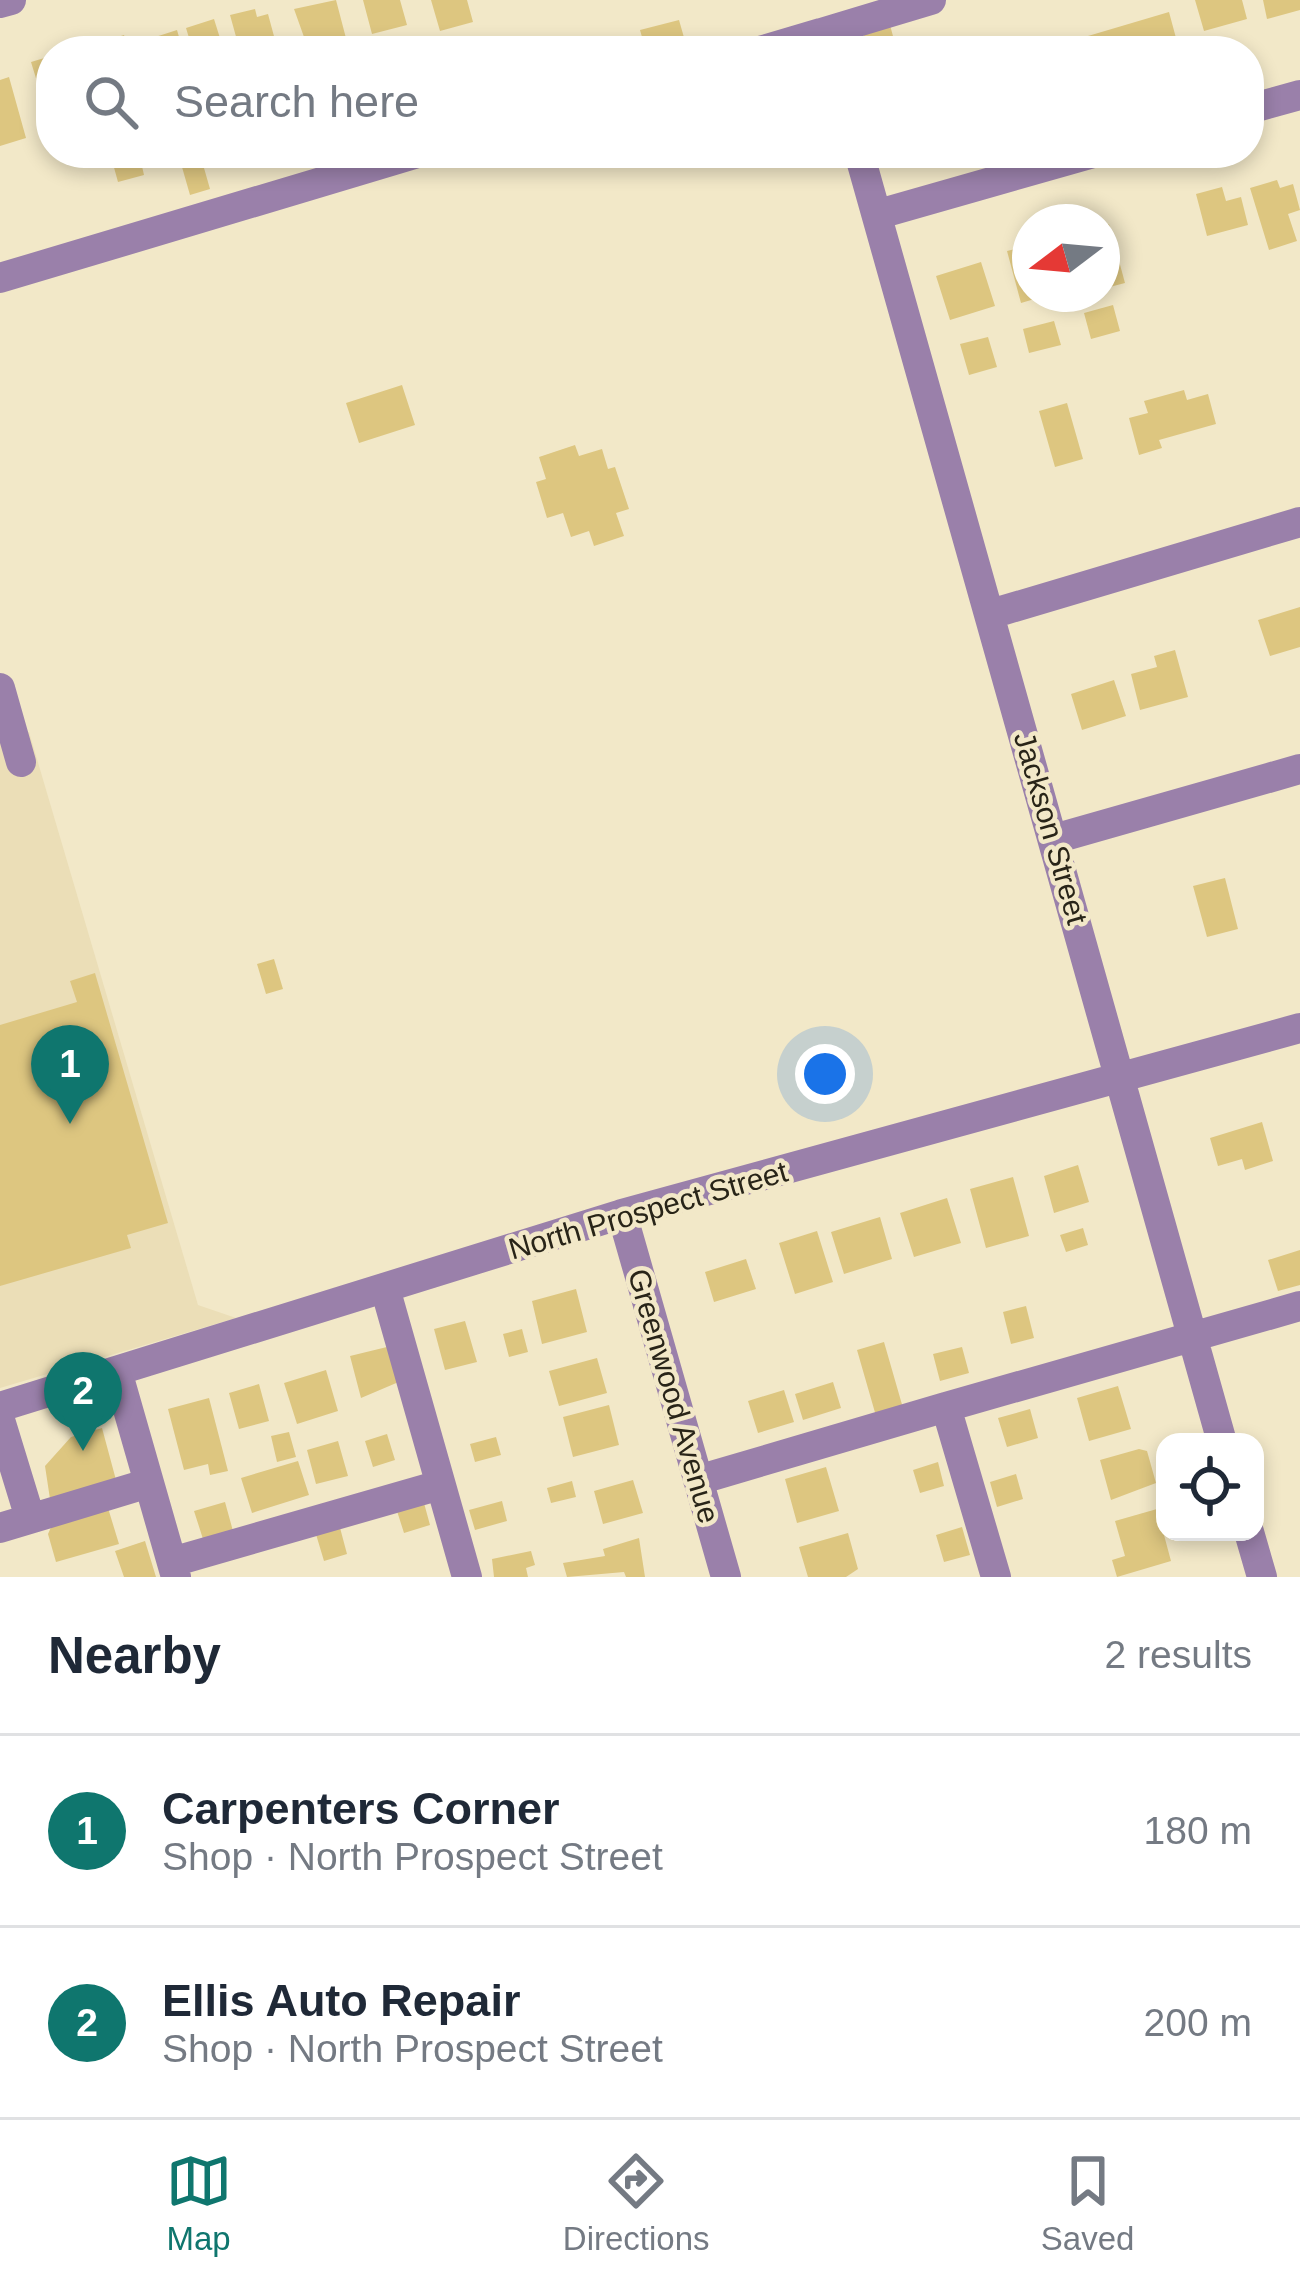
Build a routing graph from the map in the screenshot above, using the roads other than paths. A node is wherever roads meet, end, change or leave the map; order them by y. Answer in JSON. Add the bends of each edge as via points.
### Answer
{"nodes":[{"id":1,"x":11,"y":0,"type":"edge"},
{"id":2,"x":931,"y":0,"type":"edge"},
{"id":3,"x":0,"y":3,"type":"edge"},
{"id":4,"x":839,"y":36,"type":"edge"},
{"id":5,"x":1300,"y":95,"type":"edge"},
{"id":6,"x":1264,"y":105,"type":"edge"},
{"id":7,"x":368,"y":168,"type":"edge"},
{"id":8,"x":864,"y":168,"type":"edge"},
{"id":9,"x":1041,"y":168,"type":"edge"},
{"id":10,"x":878,"y":214,"type":"junction"},
{"id":11,"x":0,"y":278,"type":"edge"},
{"id":12,"x":1300,"y":522,"type":"edge"},
{"id":13,"x":991,"y":614,"type":"junction"},
{"id":14,"x":0,"y":688,"type":"edge"},
{"id":15,"x":21,"y":762,"type":"dead end"},
{"id":16,"x":1300,"y":769,"type":"edge"},
{"id":17,"x":1054,"y":839,"type":"junction"},
{"id":18,"x":1300,"y":1028,"type":"edge"},
{"id":19,"x":1124,"y":1079,"type":"junction"},
{"id":20,"x":622,"y":1214,"type":"junction"},
{"id":21,"x":385,"y":1288,"type":"junction"},
{"id":22,"x":1300,"y":1306,"type":"edge"},
{"id":23,"x":1192,"y":1337,"type":"junction"},
{"id":24,"x":117,"y":1370,"type":"junction"},
{"id":25,"x":0,"y":1407,"type":"edge"},
{"id":26,"x":946,"y":1407,"type":"junction"},
{"id":27,"x":0,"y":1420,"type":"edge"},
{"id":28,"x":1219,"y":1433,"type":"edge"},
{"id":29,"x":698,"y":1480,"type":"junction"},
{"id":30,"x":149,"y":1483,"type":"junction"},
{"id":31,"x":440,"y":1485,"type":"junction"},
{"id":32,"x":15,"y":1523,"type":"edge"},
{"id":33,"x":1252,"y":1541,"type":"edge"},
{"id":34,"x":174,"y":1569,"type":"edge"},
{"id":35,"x":467,"y":1577,"type":"edge"},
{"id":36,"x":726,"y":1577,"type":"edge"},
{"id":37,"x":996,"y":1577,"type":"edge"},
{"id":38,"x":1262,"y":1577,"type":"edge"}],
"edges":[{"from":1,"to":3,"type":"street"},
{"from":2,"to":4,"type":"street"},
{"from":5,"to":6,"type":"street"},
{"from":7,"to":11,"type":"street"},
{"from":8,"to":10,"type":"street","name":"Jackson Street"},
{"from":9,"to":10,"type":"street"},
{"from":10,"to":13,"type":"street","name":"Jackson Street"},
{"from":12,"to":13,"type":"street"},
{"from":13,"to":17,"type":"street","name":"Jackson Street"},
{"from":14,"to":15,"type":"street"},
{"from":16,"to":17,"type":"street"},
{"from":17,"to":19,"type":"street","name":"Jackson Street"},
{"from":18,"to":19,"type":"street","name":"North Prospect Street"},
{"from":19,"to":20,"type":"street","name":"North Prospect Street"},
{"from":19,"to":23,"type":"street","name":"Jackson Street"},
{"from":20,"to":21,"type":"street","name":"North Prospect Street"},
{"from":20,"to":29,"type":"street","name":"Greenwood Avenue"},
{"from":21,"to":24,"type":"street","name":"North Prospect Street"},
{"from":21,"to":31,"type":"street"},
{"from":22,"to":23,"type":"street"},
{"from":23,"to":26,"type":"street"},
{"from":23,"to":28,"type":"street","name":"Jackson Street"},
{"from":24,"to":25,"type":"street","name":"North Prospect Street"},
{"from":24,"to":30,"type":"street"},
{"from":26,"to":29,"type":"street"},
{"from":26,"to":37,"type":"street"},
{"from":27,"to":32,"type":"street"},
{"from":29,"to":36,"type":"street","name":"Greenwood Avenue"},
{"from":30,"to":32,"type":"street"},
{"from":30,"to":34,"type":"street"},
{"from":31,"to":34,"type":"street"},
{"from":31,"to":35,"type":"street"},
{"from":33,"to":38,"type":"street"}]}
